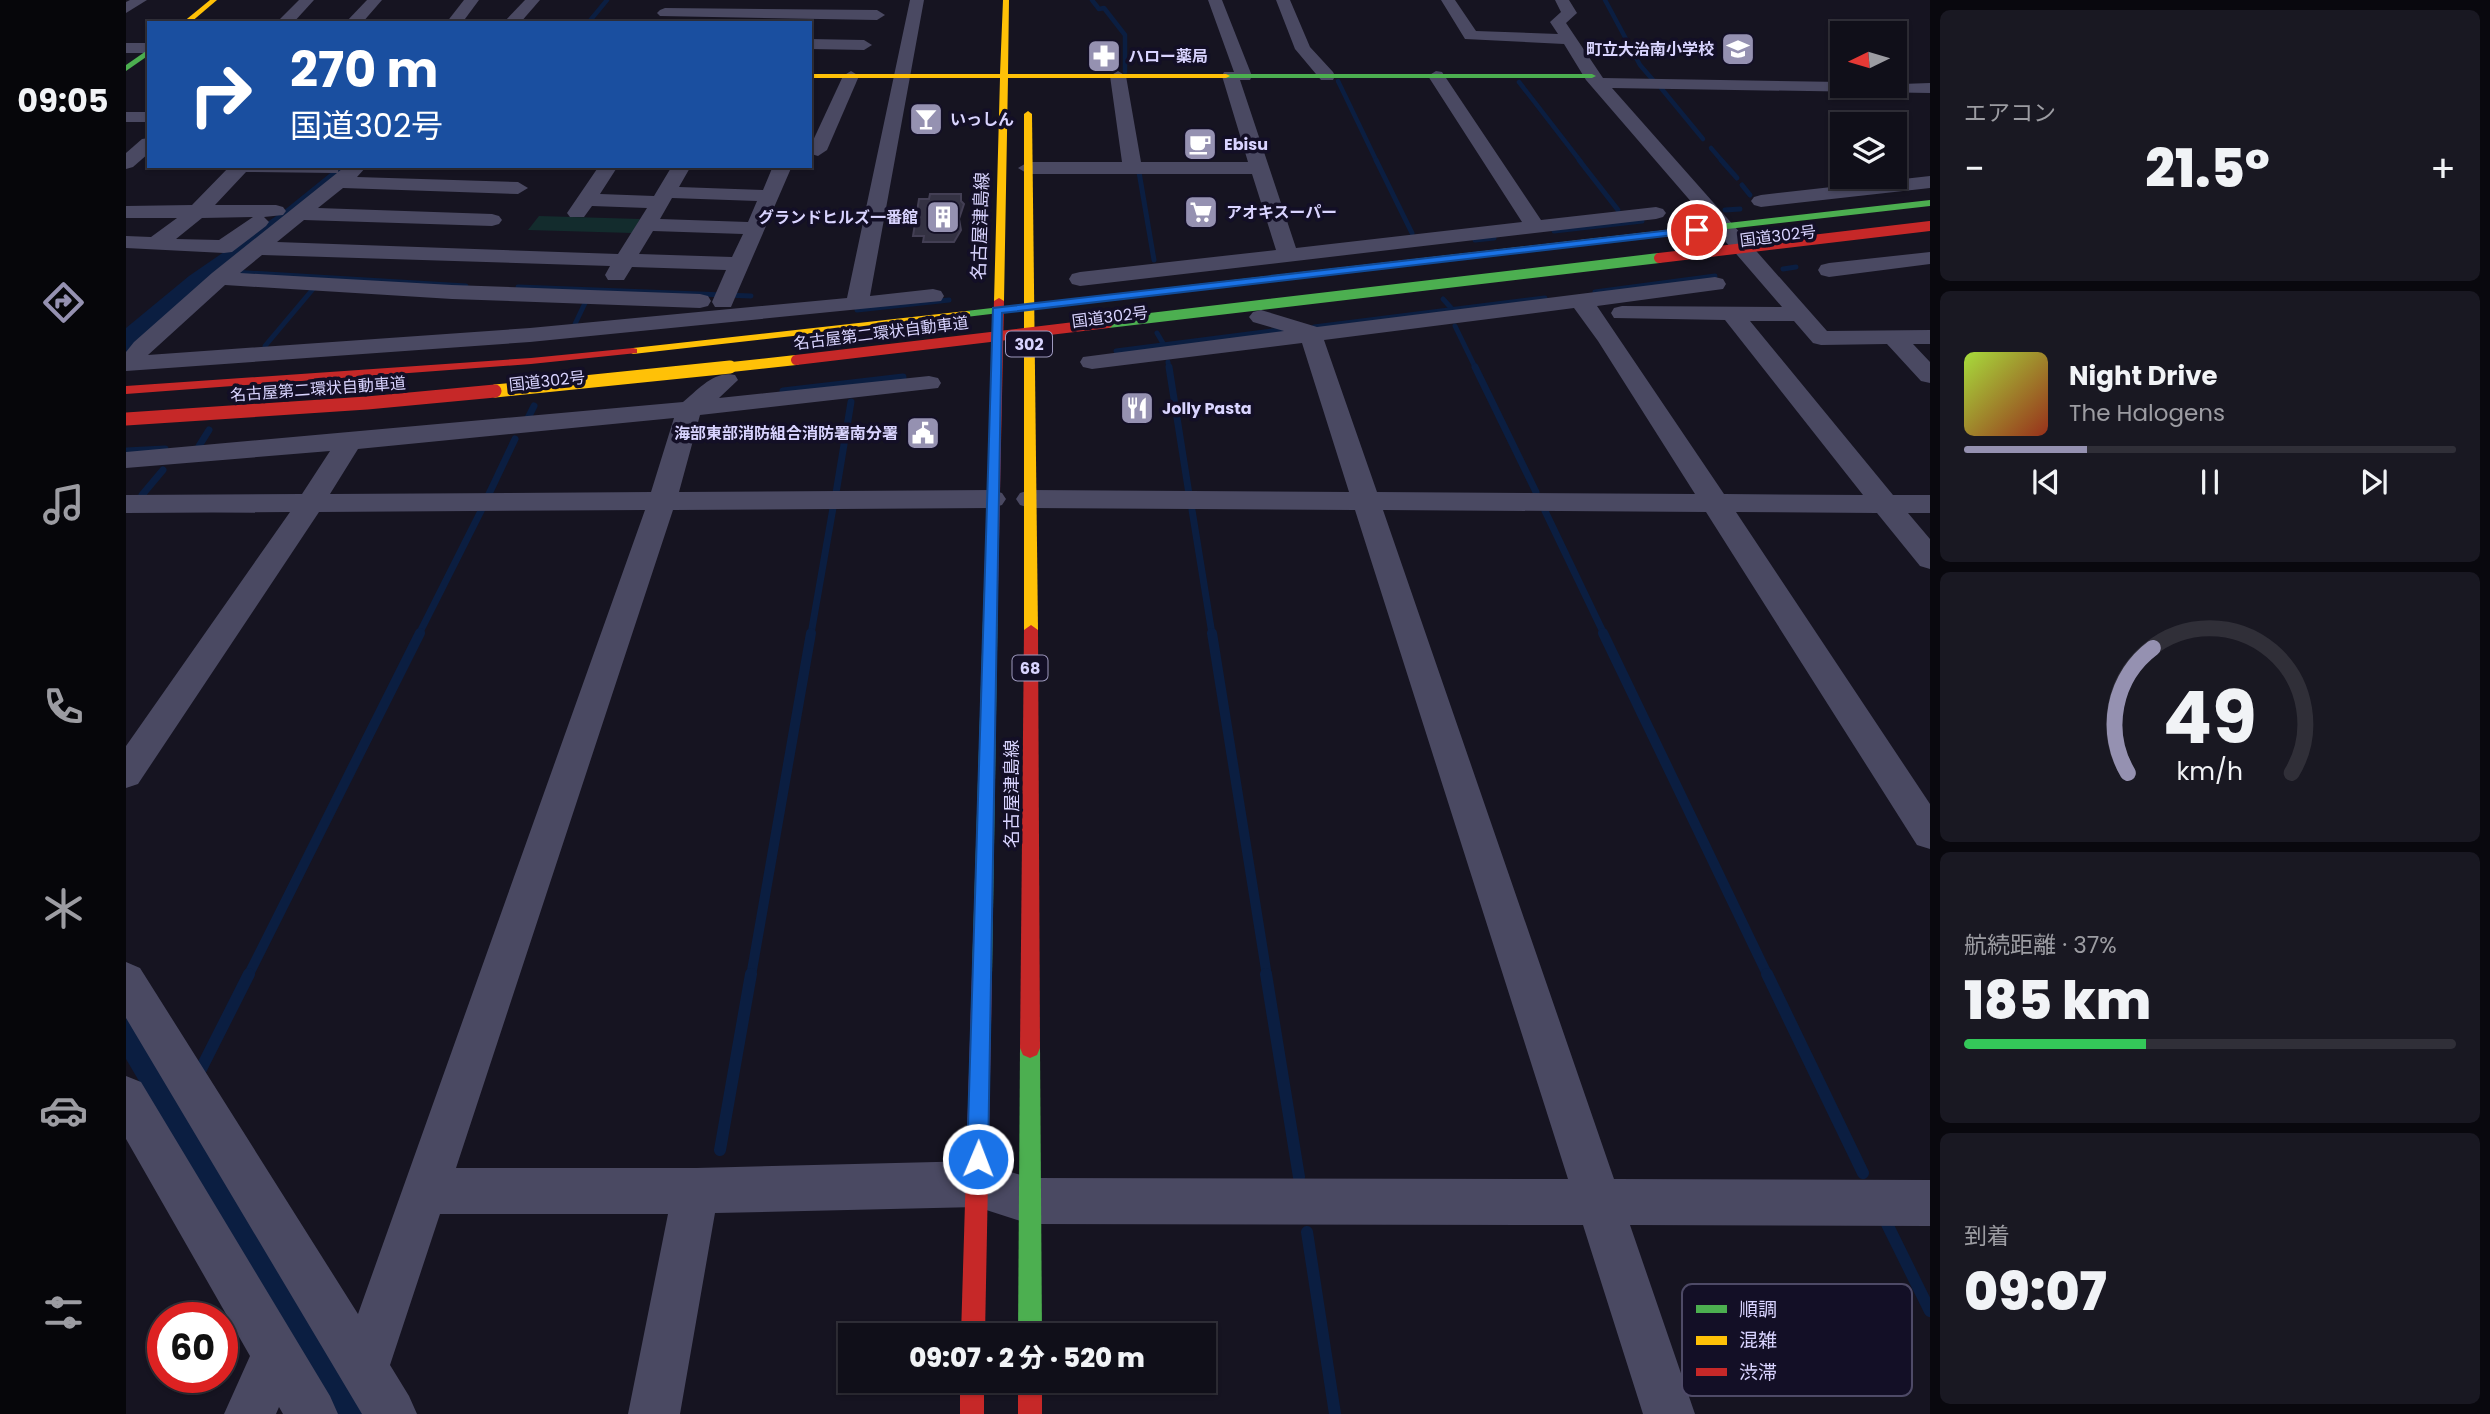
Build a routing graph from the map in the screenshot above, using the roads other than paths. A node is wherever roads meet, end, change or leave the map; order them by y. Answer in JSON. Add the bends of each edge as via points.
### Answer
{"nodes":[{"id":1,"x":140,"y":0,"type":"edge"},
{"id":2,"x":214,"y":0,"type":"edge"},
{"id":3,"x":307,"y":0,"type":"edge"},
{"id":4,"x":375,"y":0,"type":"edge"},
{"id":5,"x":472,"y":0,"type":"edge"},
{"id":6,"x":533,"y":0,"type":"edge"},
{"id":7,"x":547,"y":0,"type":"edge"},
{"id":8,"x":675,"y":0,"type":"edge"},
{"id":9,"x":917,"y":0,"type":"edge"},
{"id":10,"x":1006,"y":0,"type":"edge"},
{"id":11,"x":1215,"y":0,"type":"edge"},
{"id":12,"x":1283,"y":0,"type":"edge"},
{"id":13,"x":1448,"y":0,"type":"edge"},
{"id":14,"x":1562,"y":0,"type":"edge"},
{"id":15,"x":126,"y":9,"type":"edge"},
{"id":16,"x":776,"y":13,"type":"edge"},
{"id":17,"x":828,"y":15,"type":"junction"},
{"id":18,"x":662,"y":18,"type":"edge"},
{"id":19,"x":718,"y":18,"type":"edge"},
{"id":20,"x":188,"y":21,"type":"edge"},
{"id":21,"x":286,"y":21,"type":"edge"},
{"id":22,"x":355,"y":21,"type":"edge"},
{"id":23,"x":456,"y":21,"type":"edge"},
{"id":24,"x":513,"y":21,"type":"edge"},
{"id":25,"x":527,"y":21,"type":"edge"},
{"id":26,"x":1568,"y":39,"type":"junction"},
{"id":27,"x":812,"y":44,"type":"edge"},
{"id":28,"x":126,"y":48,"type":"edge"},
{"id":29,"x":147,"y":50,"type":"edge"},
{"id":30,"x":147,"y":53,"type":"edge"},
{"id":31,"x":1027,"y":54,"type":"dead end"},
{"id":32,"x":130,"y":75,"type":"edge"},
{"id":33,"x":812,"y":76,"type":"edge"},
{"id":34,"x":851,"y":76,"type":"junction"},
{"id":35,"x":903,"y":76,"type":"junction"},
{"id":36,"x":1004,"y":76,"type":"junction"},
{"id":37,"x":1124,"y":76,"type":"junction"},
{"id":38,"x":1237,"y":76,"type":"junction"},
{"id":39,"x":1327,"y":76,"type":"junction"},
{"id":40,"x":1436,"y":76,"type":"junction"},
{"id":41,"x":1595,"y":80,"type":"junction"},
{"id":42,"x":1930,"y":88,"type":"edge"},
{"id":43,"x":1028,"y":89,"type":"junction"},
{"id":44,"x":126,"y":117,"type":"edge"},
{"id":45,"x":147,"y":117,"type":"edge"},
{"id":46,"x":147,"y":145,"type":"edge"},
{"id":47,"x":818,"y":150,"type":"dead end"},
{"id":48,"x":126,"y":163,"type":"edge"},
{"id":49,"x":1138,"y":167,"type":"junction"},
{"id":50,"x":1259,"y":167,"type":"junction"},
{"id":51,"x":239,"y":168,"type":"edge"},
{"id":52,"x":272,"y":168,"type":"edge"},
{"id":53,"x":439,"y":168,"type":"edge"},
{"id":54,"x":609,"y":168,"type":"edge"},
{"id":55,"x":681,"y":168,"type":"edge"},
{"id":56,"x":782,"y":168,"type":"edge"},
{"id":57,"x":1028,"y":168,"type":"junction"},
{"id":58,"x":334,"y":172,"type":"edge"},
{"id":59,"x":1930,"y":182,"type":"edge"},
{"id":60,"x":424,"y":185,"type":"junction"},
{"id":61,"x":770,"y":196,"type":"junction"},
{"id":62,"x":663,"y":197,"type":"junction"},
{"id":63,"x":1761,"y":201,"type":"dead end"},
{"id":64,"x":1845,"y":202,"type":"junction"},
{"id":65,"x":1930,"y":203,"type":"edge"},
{"id":66,"x":198,"y":211,"type":"junction"},
{"id":67,"x":276,"y":211,"type":"junction"},
{"id":68,"x":126,"y":212,"type":"edge"},
{"id":69,"x":1930,"y":212,"type":"edge"},
{"id":70,"x":1656,"y":213,"type":"dead end"},
{"id":71,"x":299,"y":214,"type":"junction"},
{"id":72,"x":394,"y":216,"type":"junction"},
{"id":73,"x":492,"y":219,"type":"junction"},
{"id":74,"x":646,"y":225,"type":"junction"},
{"id":75,"x":1535,"y":227,"type":"junction"},
{"id":76,"x":1724,"y":227,"type":"junction"},
{"id":77,"x":1930,"y":227,"type":"edge"},
{"id":78,"x":756,"y":228,"type":"junction"},
{"id":79,"x":1510,"y":230,"type":"junction"},
{"id":80,"x":1930,"y":235,"type":"edge"},
{"id":81,"x":126,"y":242,"type":"edge"},
{"id":82,"x":156,"y":244,"type":"junction"},
{"id":83,"x":1561,"y":245,"type":"junction"},
{"id":84,"x":224,"y":247,"type":"junction"},
{"id":85,"x":257,"y":247,"type":"junction"},
{"id":86,"x":361,"y":251,"type":"junction"},
{"id":87,"x":464,"y":255,"type":"junction"},
{"id":88,"x":1288,"y":255,"type":"junction"},
{"id":89,"x":1749,"y":257,"type":"junction"},
{"id":90,"x":1930,"y":258,"type":"edge"},
{"id":91,"x":625,"y":260,"type":"junction"},
{"id":92,"x":739,"y":264,"type":"junction"},
{"id":93,"x":1189,"y":266,"type":"junction"},
{"id":94,"x":1829,"y":270,"type":"dead end"},
{"id":95,"x":219,"y":272,"type":"junction"},
{"id":96,"x":1585,"y":277,"type":"junction"},
{"id":97,"x":1080,"y":279,"type":"dead end"},
{"id":98,"x":334,"y":280,"type":"junction"},
{"id":99,"x":1715,"y":284,"type":"dead end"},
{"id":100,"x":452,"y":292,"type":"junction"},
{"id":101,"x":606,"y":292,"type":"junction"},
{"id":102,"x":1158,"y":292,"type":"junction"},
{"id":103,"x":933,"y":296,"type":"dead end"},
{"id":104,"x":725,"y":297,"type":"junction"},
{"id":105,"x":857,"y":304,"type":"junction"},
{"id":106,"x":1031,"y":307,"type":"junction"},
{"id":107,"x":1585,"y":307,"type":"junction"},
{"id":108,"x":997,"y":310,"type":"junction"},
{"id":109,"x":773,"y":314,"type":"junction"},
{"id":110,"x":1732,"y":314,"type":"junction"},
{"id":111,"x":1800,"y":314,"type":"junction"},
{"id":112,"x":744,"y":315,"type":"junction"},
{"id":113,"x":1261,"y":317,"type":"junction"},
{"id":114,"x":806,"y":333,"type":"junction"},
{"id":115,"x":1311,"y":335,"type":"junction"},
{"id":116,"x":1893,"y":337,"type":"junction"},
{"id":117,"x":1930,"y":337,"type":"edge"},
{"id":118,"x":418,"y":344,"type":"junction"},
{"id":119,"x":1031,"y":344,"type":"junction"},
{"id":120,"x":996,"y":348,"type":"junction"},
{"id":121,"x":1092,"y":362,"type":"dead end"},
{"id":122,"x":128,"y":364,"type":"edge"},
{"id":123,"x":1930,"y":376,"type":"edge"},
{"id":124,"x":726,"y":380,"type":"junction"},
{"id":125,"x":929,"y":383,"type":"dead end"},
{"id":126,"x":126,"y":390,"type":"edge"},
{"id":127,"x":126,"y":400,"type":"edge"},
{"id":128,"x":689,"y":410,"type":"junction"},
{"id":129,"x":126,"y":419,"type":"edge"},
{"id":130,"x":126,"y":432,"type":"edge"},
{"id":131,"x":348,"y":444,"type":"junction"},
{"id":132,"x":126,"y":460,"type":"edge"},
{"id":133,"x":992,"y":499,"type":"junction"},
{"id":134,"x":1030,"y":499,"type":"junction"},
{"id":135,"x":311,"y":502,"type":"junction"},
{"id":136,"x":662,"y":502,"type":"junction"},
{"id":137,"x":1368,"y":502,"type":"junction"},
{"id":138,"x":1715,"y":503,"type":"junction"},
{"id":139,"x":126,"y":504,"type":"edge"},
{"id":140,"x":1885,"y":504,"type":"junction"},
{"id":141,"x":1930,"y":504,"type":"edge"},
{"id":142,"x":1930,"y":559,"type":"edge"},
{"id":143,"x":126,"y":774,"type":"edge"},
{"id":144,"x":1930,"y":834,"type":"edge"},
{"id":145,"x":126,"y":981,"type":"edge"},
{"id":146,"x":126,"y":1097,"type":"edge"},
{"id":147,"x":977,"y":1184,"type":"junction"},
{"id":148,"x":425,"y":1191,"type":"junction"},
{"id":149,"x":696,"y":1191,"type":"junction"},
{"id":150,"x":1030,"y":1201,"type":"junction"},
{"id":151,"x":1598,"y":1202,"type":"junction"},
{"id":152,"x":1930,"y":1203,"type":"edge"},
{"id":153,"x":974,"y":1323,"type":"edge"},
{"id":154,"x":1030,"y":1323,"type":"edge"},
{"id":155,"x":277,"y":1354,"type":"junction"},
{"id":156,"x":363,"y":1370,"type":"junction"},
{"id":157,"x":972,"y":1393,"type":"edge"},
{"id":158,"x":1030,"y":1393,"type":"edge"},
{"id":159,"x":250,"y":1414,"type":"edge"},
{"id":160,"x":312,"y":1414,"type":"edge"},
{"id":161,"x":391,"y":1414,"type":"edge"},
{"id":162,"x":654,"y":1414,"type":"edge"},
{"id":163,"x":972,"y":1414,"type":"edge"},
{"id":164,"x":1030,"y":1414,"type":"edge"},
{"id":165,"x":1669,"y":1414,"type":"edge"}],
"edges":[{"from":1,"to":15,"type":"street"},
{"from":2,"to":20,"type":"main road"},
{"from":3,"to":21,"type":"street"},
{"from":4,"to":22,"type":"street"},
{"from":5,"to":23,"type":"street"},
{"from":6,"to":24,"type":"street"},
{"from":7,"to":25,"type":"street"},
{"from":8,"to":18,"type":"street"},
{"from":9,"to":35,"type":"street"},
{"from":10,"to":36,"type":"main road","name":"名古屋津島線","number":"68"},
{"from":11,"to":38,"type":"street"},
{"from":12,"to":39,"type":"street","via":[[1303,49]]},
{"from":13,"to":26,"type":"street","via":[[1471,36]]},
{"from":14,"to":26,"type":"street","via":[[1569,13],[1558,22]]},
{"from":16,"to":17,"type":"street"},
{"from":16,"to":19,"type":"street"},
{"from":17,"to":27,"type":"street"},
{"from":17,"to":27,"type":"street","via":[[878,12],[862,49]]},
{"from":18,"to":19,"type":"street"},
{"from":26,"to":41,"type":"street"},
{"from":28,"to":29,"type":"street"},
{"from":30,"to":32,"type":"main road"},
{"from":31,"to":43,"type":"main road","name":"名古屋津島線","number":"68"},
{"from":33,"to":34,"type":"main road"},
{"from":34,"to":35,"type":"main road"},
{"from":34,"to":47,"type":"street"},
{"from":35,"to":36,"type":"main road"},
{"from":35,"to":105,"type":"street"},
{"from":36,"to":43,"type":"main road"},
{"from":36,"to":108,"type":"main road","name":"名古屋津島線","number":"68"},
{"from":37,"to":38,"type":"main road"},
{"from":37,"to":43,"type":"main road"},
{"from":37,"to":49,"type":"street"},
{"from":38,"to":39,"type":"main road"},
{"from":38,"to":50,"type":"street"},
{"from":39,"to":40,"type":"main road"},
{"from":40,"to":41,"type":"main road"},
{"from":40,"to":75,"type":"street"},
{"from":41,"to":42,"type":"street"},
{"from":41,"to":76,"type":"street"},
{"from":43,"to":57,"type":"main road","name":"名古屋津島線","number":"68"},
{"from":44,"to":45,"type":"street"},
{"from":46,"to":48,"type":"street"},
{"from":49,"to":50,"type":"street"},
{"from":49,"to":57,"type":"street"},
{"from":50,"to":88,"type":"street"},
{"from":51,"to":66,"type":"street"},
{"from":52,"to":58,"type":"street"},
{"from":53,"to":60,"type":"street"},
{"from":54,"to":62,"type":"street","via":[[581,208]]},
{"from":55,"to":62,"type":"street"},
{"from":56,"to":61,"type":"street"},
{"from":57,"to":106,"type":"main road","name":"名古屋津島線","number":"68"},
{"from":58,"to":60,"type":"street"},
{"from":58,"to":67,"type":"street"},
{"from":58,"to":71,"type":"street"},
{"from":59,"to":64,"type":"street"},
{"from":60,"to":72,"type":"street"},
{"from":60,"to":73,"type":"street","via":[[524,181]]},
{"from":61,"to":62,"type":"street"},
{"from":61,"to":78,"type":"street"},
{"from":62,"to":74,"type":"street"},
{"from":63,"to":64,"type":"street"},
{"from":64,"to":65,"type":"main road","name":"国道302号","number":"302"},
{"from":64,"to":76,"type":"main road","name":"国道302号","number":"302"},
{"from":66,"to":67,"type":"street"},
{"from":66,"to":68,"type":"street"},
{"from":66,"to":82,"type":"street"},
{"from":67,"to":84,"type":"street"},
{"from":69,"to":127,"type":"main road","name":"名古屋第二環状自動車道","via":[[676,357]]},
{"from":70,"to":75,"type":"street"},
{"from":71,"to":72,"type":"street"},
{"from":71,"to":85,"type":"street"},
{"from":72,"to":73,"type":"street"},
{"from":72,"to":86,"type":"street"},
{"from":73,"to":87,"type":"street"},
{"from":74,"to":78,"type":"street"},
{"from":74,"to":91,"type":"street"},
{"from":75,"to":79,"type":"street"},
{"from":76,"to":83,"type":"main road","name":"国道302号","number":"302"},
{"from":76,"to":89,"type":"street"},
{"from":77,"to":129,"type":"main road","name":"名古屋第二環状自動車道","bridge":true,"via":[[703,371],[380,402]]},
{"from":78,"to":92,"type":"street"},
{"from":79,"to":83,"type":"street"},
{"from":79,"to":88,"type":"street"},
{"from":80,"to":89,"type":"main road","name":"国道302号","number":"302"},
{"from":81,"to":82,"type":"street"},
{"from":82,"to":84,"type":"street"},
{"from":83,"to":102,"type":"main road","name":"国道302号","number":"302"},
{"from":84,"to":95,"type":"street"},
{"from":85,"to":86,"type":"street"},
{"from":85,"to":95,"type":"street"},
{"from":86,"to":87,"type":"street"},
{"from":86,"to":98,"type":"street"},
{"from":87,"to":91,"type":"street"},
{"from":88,"to":93,"type":"street"},
{"from":89,"to":96,"type":"main road","name":"国道302号","number":"302"},
{"from":89,"to":111,"type":"street"},
{"from":90,"to":94,"type":"street"},
{"from":91,"to":92,"type":"street"},
{"from":91,"to":101,"type":"street"},
{"from":92,"to":104,"type":"street"},
{"from":93,"to":97,"type":"street"},
{"from":93,"to":102,"type":"street"},
{"from":95,"to":98,"type":"street"},
{"from":95,"to":122,"type":"street"},
{"from":96,"to":107,"type":"street"},
{"from":96,"to":113,"type":"main road","name":"国道302号","number":"302"},
{"from":98,"to":100,"type":"street"},
{"from":99,"to":107,"type":"street"},
{"from":100,"to":101,"type":"street"},
{"from":100,"to":118,"type":"street"},
{"from":101,"to":104,"type":"street"},
{"from":102,"to":106,"type":"main road","name":"国道302号","number":"302"},
{"from":103,"to":105,"type":"street"},
{"from":104,"to":112,"type":"street"},
{"from":105,"to":109,"type":"street"},
{"from":106,"to":108,"type":"main road","name":"国道302号","number":"302"},
{"from":106,"to":119,"type":"main road","name":"名古屋津島線","number":"68"},
{"from":107,"to":110,"type":"street"},
{"from":107,"to":115,"type":"street"},
{"from":107,"to":138,"type":"street"},
{"from":108,"to":114,"type":"main road","name":"国道302号","number":"302"},
{"from":108,"to":120,"type":"main road","name":"名古屋津島線","number":"68"},
{"from":109,"to":112,"type":"street"},
{"from":109,"to":114,"type":"street"},
{"from":110,"to":111,"type":"street"},
{"from":110,"to":140,"type":"street"},
{"from":111,"to":116,"type":"street","via":[[1821,338]]},
{"from":112,"to":118,"type":"street"},
{"from":113,"to":115,"type":"street"},
{"from":113,"to":119,"type":"main road","name":"国道302号","number":"302"},
{"from":114,"to":126,"type":"main road","name":"国道302号","number":"302","via":[[531,361]]},
{"from":115,"to":121,"type":"street"},
{"from":115,"to":137,"type":"street"},
{"from":116,"to":117,"type":"street"},
{"from":116,"to":123,"type":"street"},
{"from":118,"to":122,"type":"street"},
{"from":119,"to":120,"type":"main road","name":"国道302号","number":"302"},
{"from":119,"to":134,"type":"main road","name":"名古屋津島線","number":"68"},
{"from":120,"to":124,"type":"main road","name":"国道302号","number":"302"},
{"from":120,"to":133,"type":"main road","name":"名古屋津島線","number":"68"},
{"from":124,"to":128,"type":"street"},
{"from":124,"to":130,"type":"main road","name":"国道302号","number":"302","via":[[522,402]]},
{"from":125,"to":128,"type":"street"},
{"from":128,"to":131,"type":"street"},
{"from":128,"to":136,"type":"street"},
{"from":131,"to":132,"type":"street"},
{"from":131,"to":135,"type":"street"},
{"from":133,"to":136,"type":"street"},
{"from":133,"to":147,"type":"main road","name":"名古屋津島線","number":"68"},
{"from":134,"to":137,"type":"street"},
{"from":134,"to":150,"type":"main road","name":"名古屋津島線","number":"68"},
{"from":135,"to":136,"type":"street"},
{"from":135,"to":139,"type":"street"},
{"from":135,"to":143,"type":"street"},
{"from":136,"to":148,"type":"street"},
{"from":137,"to":138,"type":"street"},
{"from":137,"to":151,"type":"street"},
{"from":138,"to":140,"type":"street"},
{"from":138,"to":144,"type":"street"},
{"from":140,"to":141,"type":"street"},
{"from":140,"to":142,"type":"street"},
{"from":145,"to":156,"type":"street"},
{"from":146,"to":155,"type":"street"},
{"from":147,"to":149,"type":"street"},
{"from":147,"to":150,"type":"street"},
{"from":147,"to":153,"type":"main road","name":"名古屋津島線","number":"68"},
{"from":148,"to":149,"type":"street"},
{"from":148,"to":156,"type":"street"},
{"from":149,"to":162,"type":"street"},
{"from":150,"to":151,"type":"street"},
{"from":150,"to":154,"type":"main road","name":"名古屋津島線","number":"68"},
{"from":151,"to":152,"type":"street"},
{"from":151,"to":165,"type":"street"},
{"from":155,"to":159,"type":"street"},
{"from":155,"to":160,"type":"street"},
{"from":156,"to":161,"type":"street"},
{"from":157,"to":163,"type":"main road"},
{"from":158,"to":164,"type":"main road"}]}
